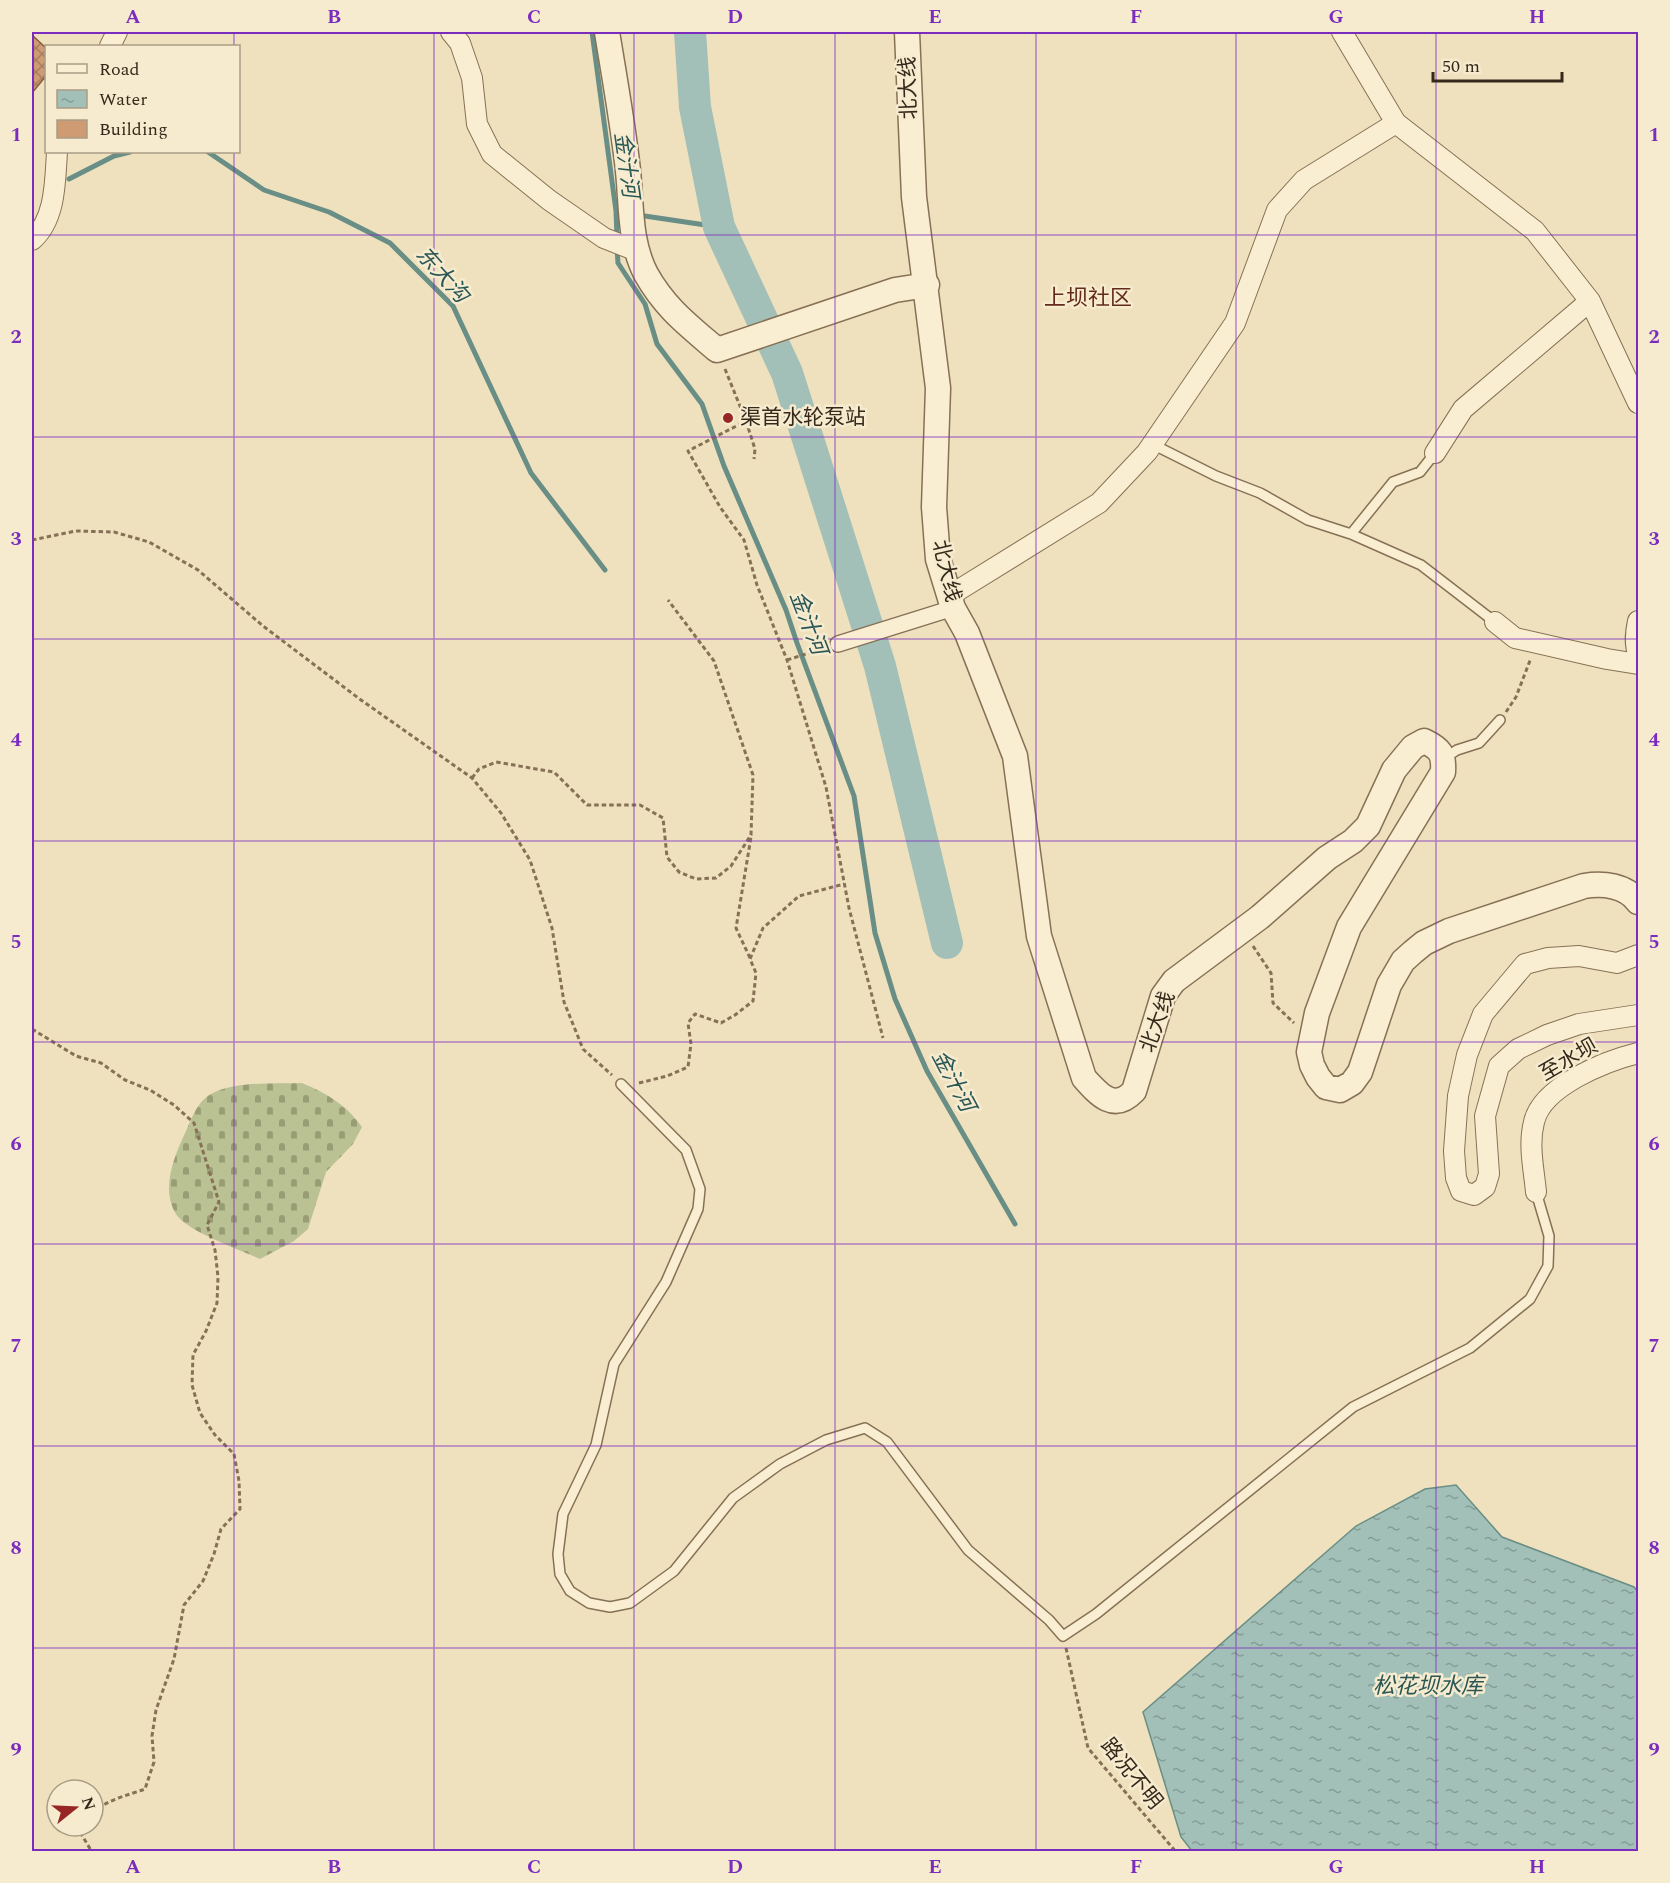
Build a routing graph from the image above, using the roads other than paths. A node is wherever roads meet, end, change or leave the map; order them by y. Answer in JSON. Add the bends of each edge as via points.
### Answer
{"nodes":[{"id":1,"x":451,"y":32,"type":"edge"},
{"id":2,"x":607,"y":32,"type":"edge"},
{"id":3,"x":907,"y":32,"type":"edge"},
{"id":4,"x":1341,"y":32,"type":"edge"},
{"id":5,"x":1396,"y":123,"type":"junction"},
{"id":6,"x":57,"y":153,"type":"edge"},
{"id":7,"x":32,"y":240,"type":"edge"},
{"id":8,"x":631,"y":241,"type":"junction"},
{"id":9,"x":927,"y":285,"type":"junction"},
{"id":10,"x":1590,"y":302,"type":"junction"},
{"id":11,"x":1638,"y":403,"type":"edge"},
{"id":12,"x":1152,"y":444,"type":"junction"},
{"id":13,"x":1435,"y":453,"type":"joint"},
{"id":14,"x":1351,"y":534,"type":"junction"},
{"id":15,"x":951,"y":602,"type":"junction"},
{"id":16,"x":1638,"y":621,"type":"edge"},
{"id":17,"x":1496,"y":622,"type":"joint"},
{"id":18,"x":838,"y":644,"type":"dead end"},
{"id":19,"x":1638,"y":653,"type":"edge"},
{"id":20,"x":1638,"y":664,"type":"edge"},
{"id":21,"x":1500,"y":720,"type":"road end"},
{"id":22,"x":1443,"y":759,"type":"junction"},
{"id":23,"x":1638,"y":903,"type":"edge"},
{"id":24,"x":1638,"y":955,"type":"edge"},
{"id":25,"x":1638,"y":1015,"type":"edge"},
{"id":26,"x":1638,"y":1053,"type":"edge"},
{"id":27,"x":621,"y":1083,"type":"road end"},
{"id":28,"x":1536,"y":1192,"type":"joint"}],
"edges":[{"from":1,"to":8,"type":"street","via":[[460,43],[472,78],[477,124],[492,154],[604,238]]},
{"from":2,"to":8,"type":"street","via":[[628,164]]},
{"from":3,"to":9,"type":"street","name":"北大线","via":[[914,196]]},
{"from":4,"to":5,"type":"street"},
{"from":5,"to":10,"type":"street","via":[[1535,231]]},
{"from":5,"to":12,"type":"street","via":[[1304,180],[1277,210],[1235,323]]},
{"from":6,"to":7,"type":"street","via":[[48,215]]},
{"from":8,"to":9,"type":"street","via":[[667,306],[717,350],[895,290]]},
{"from":9,"to":15,"type":"street","name":"北大线","via":[[938,388],[934,507],[938,559]]},
{"from":10,"to":11,"type":"street"},
{"from":10,"to":13,"type":"street","via":[[1462,409]]},
{"from":12,"to":14,"type":"lane","via":[[1260,493],[1308,520]]},
{"from":12,"to":15,"type":"street","via":[[1099,503]]},
{"from":13,"to":14,"type":"lane","via":[[1420,472],[1393,483]]},
{"from":14,"to":17,"type":"lane","via":[[1421,565]]},
{"from":15,"to":18,"type":"street","via":[[918,619]]},
{"from":15,"to":22,"type":"street","name":"北大线","via":[[1015,756],[1039,936],[1084,1078],[1097,1093],[1112,1101],[1126,1100],[1134,1091],[1163,996],[1174,981],[1353,841],[1368,826],[1394,770],[1413,747],[1424,741],[1437,747]]},
{"from":16,"to":19,"type":"street"},
{"from":17,"to":20,"type":"street","via":[[1515,638]]},
{"from":21,"to":22,"type":"lane","via":[[1479,742]]},
{"from":22,"to":23,"type":"street","via":[[1443,772],[1436,785],[1349,927],[1317,1013],[1309,1052],[1326,1087],[1340,1090],[1360,1072],[1389,985],[1404,962],[1424,944],[1449,931],[1584,886],[1602,884],[1625,891]]},
{"from":24,"to":25,"type":"street","via":[[1617,963],[1579,956],[1525,964],[1483,1014],[1467,1055],[1458,1096],[1454,1151],[1461,1191],[1474,1196],[1485,1187],[1489,1174],[1485,1116],[1499,1066],[1518,1049],[1547,1035],[1579,1024]]},
{"from":26,"to":28,"type":"street","name":"至水坝","via":[[1608,1063],[1556,1090],[1538,1110],[1532,1151]]},
{"from":27,"to":28,"type":"lane","via":[[686,1150],[700,1189],[698,1209],[666,1281],[614,1364],[596,1444],[562,1514],[560,1574],[570,1591],[589,1603],[610,1606],[630,1603],[674,1571],[733,1497],[826,1440],[865,1428],[887,1442],[968,1550],[1063,1636],[1096,1614],[1353,1407],[1470,1348],[1530,1299],[1548,1266],[1549,1236]]}]}
